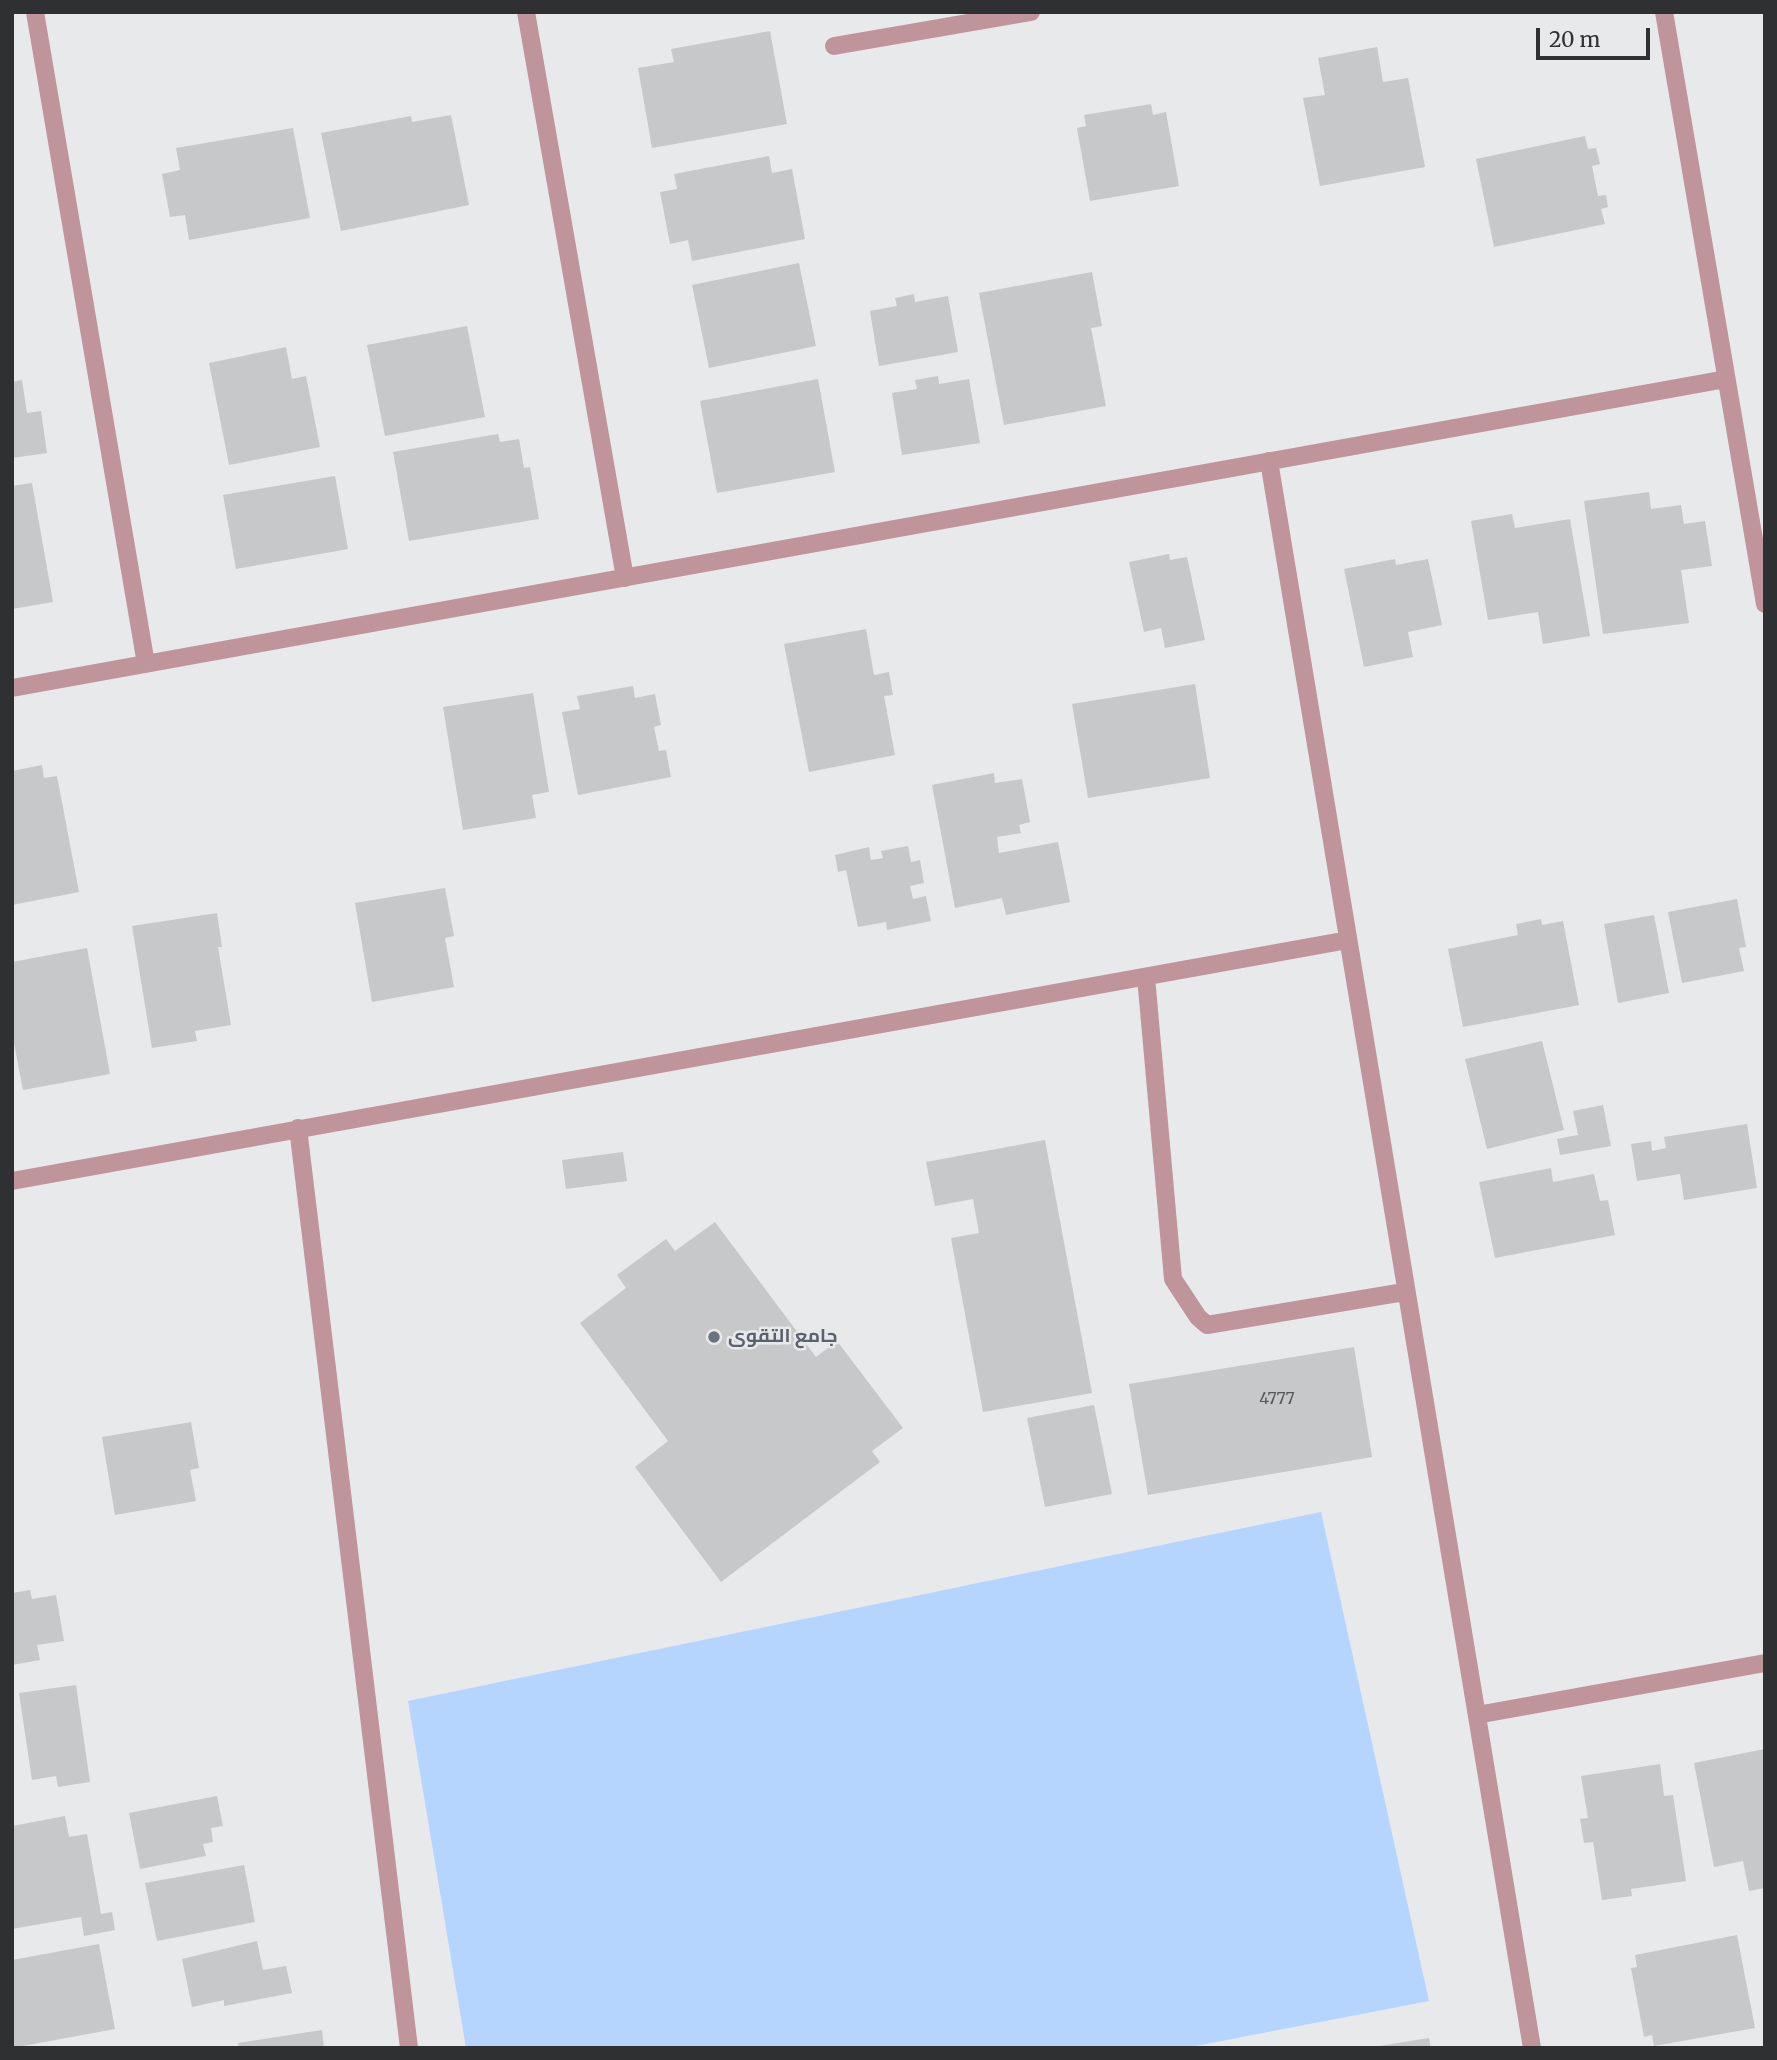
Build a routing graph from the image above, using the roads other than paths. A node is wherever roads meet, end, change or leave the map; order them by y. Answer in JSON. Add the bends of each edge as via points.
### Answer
{"nodes":[{"id":1,"x":35,"y":12,"type":"edge"},
{"id":2,"x":526,"y":12,"type":"edge"},
{"id":3,"x":1031,"y":12,"type":"edge"},
{"id":4,"x":1664,"y":12,"type":"edge"},
{"id":5,"x":834,"y":46,"type":"dead end"},
{"id":6,"x":1726,"y":379,"type":"junction"},
{"id":7,"x":1269,"y":461,"type":"junction"},
{"id":8,"x":625,"y":578,"type":"junction"},
{"id":9,"x":1765,"y":604,"type":"edge"},
{"id":10,"x":146,"y":664,"type":"junction"},
{"id":11,"x":12,"y":688,"type":"edge"},
{"id":12,"x":1348,"y":940,"type":"junction"},
{"id":13,"x":1146,"y":977,"type":"junction"},
{"id":14,"x":298,"y":1128,"type":"junction"},
{"id":15,"x":12,"y":1181,"type":"edge"},
{"id":16,"x":1404,"y":1292,"type":"junction"},
{"id":17,"x":1765,"y":1663,"type":"edge"},
{"id":18,"x":1477,"y":1715,"type":"junction"},
{"id":19,"x":409,"y":2048,"type":"edge"},
{"id":20,"x":1532,"y":2048,"type":"edge"}],
"edges":[{"from":1,"to":10,"type":"street"},
{"from":2,"to":8,"type":"street"},
{"from":3,"to":5,"type":"street"},
{"from":4,"to":6,"type":"street"},
{"from":6,"to":7,"type":"street"},
{"from":6,"to":9,"type":"street"},
{"from":7,"to":8,"type":"street"},
{"from":7,"to":12,"type":"street"},
{"from":8,"to":10,"type":"street"},
{"from":10,"to":11,"type":"street"},
{"from":12,"to":13,"type":"street"},
{"from":12,"to":16,"type":"street"},
{"from":13,"to":14,"type":"street"},
{"from":13,"to":16,"type":"street","via":[[1173,1279],[1192,1310],[1207,1325]]},
{"from":14,"to":15,"type":"street"},
{"from":14,"to":19,"type":"street"},
{"from":16,"to":18,"type":"street"},
{"from":17,"to":18,"type":"street"},
{"from":18,"to":20,"type":"street"}]}
